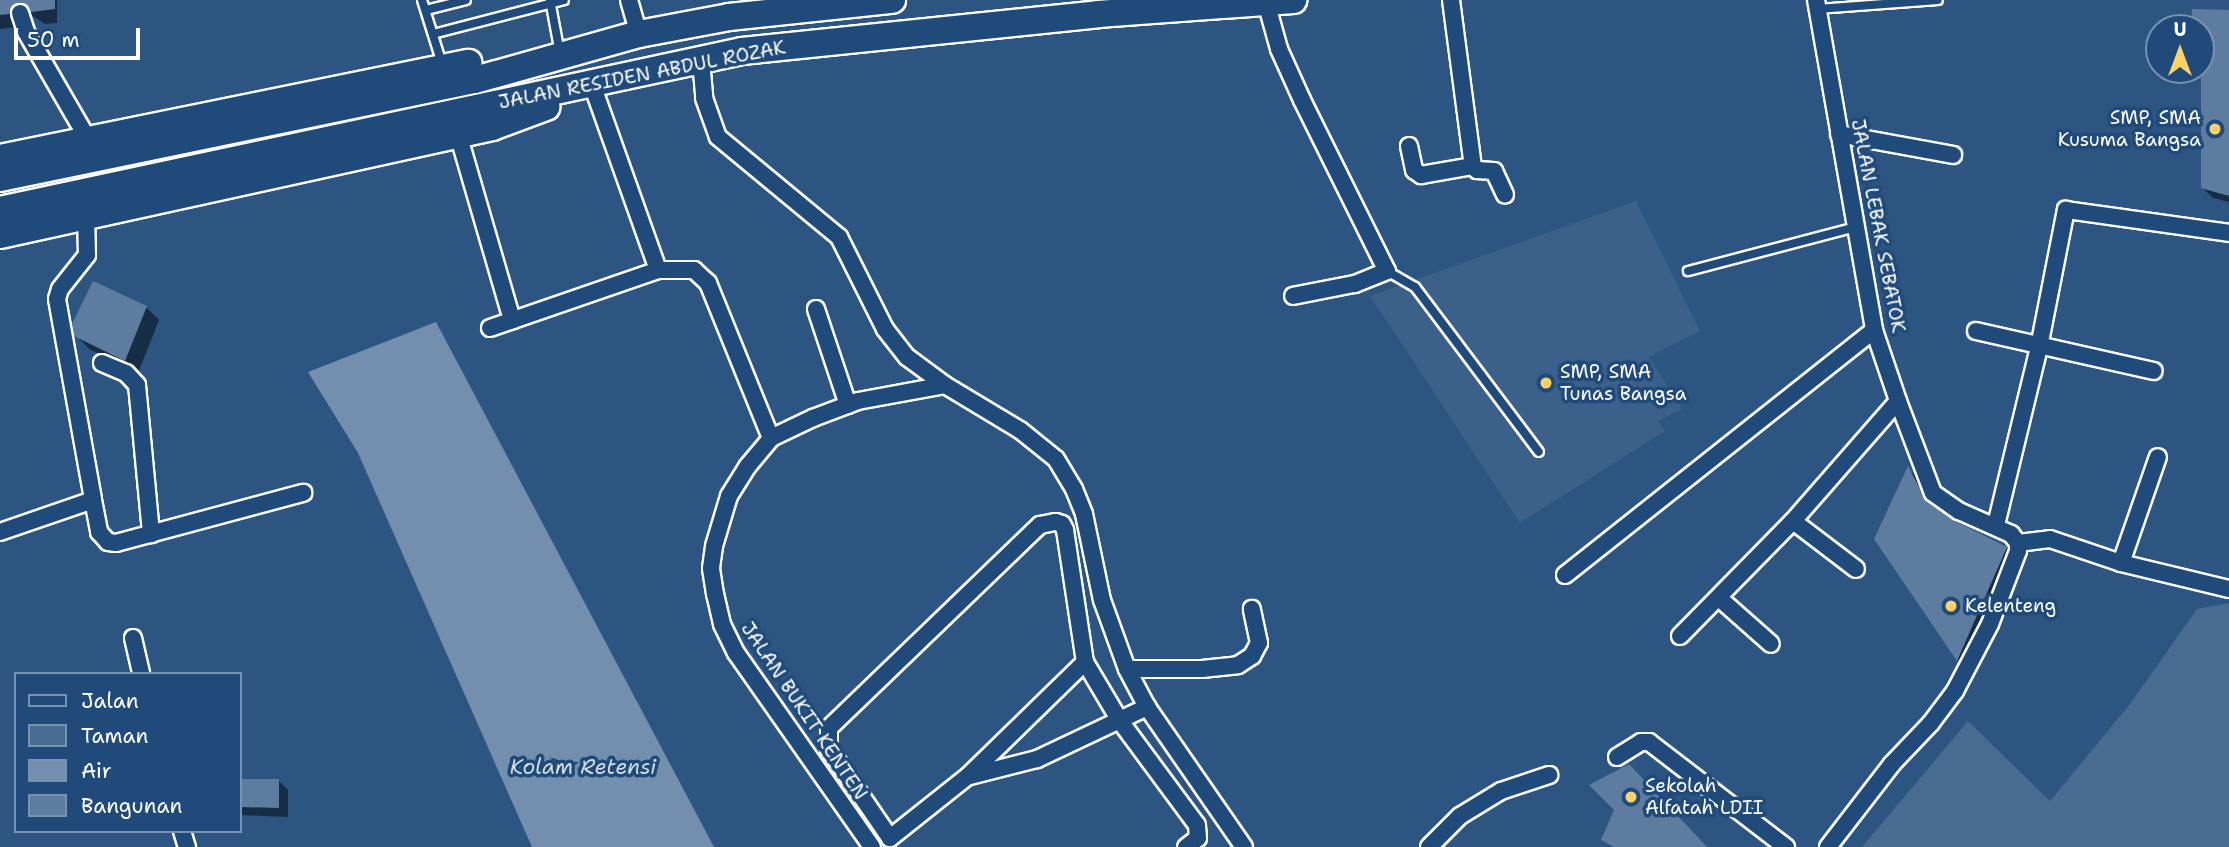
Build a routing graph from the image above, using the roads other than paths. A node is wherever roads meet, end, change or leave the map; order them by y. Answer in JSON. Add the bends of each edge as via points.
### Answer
{"nodes":[{"id":1,"x":422,"y":0,"type":"edge"},
{"id":2,"x":466,"y":0,"type":"edge"},
{"id":3,"x":564,"y":0,"type":"edge"},
{"id":4,"x":629,"y":0,"type":"edge"},
{"id":5,"x":892,"y":0,"type":"edge"},
{"id":6,"x":1294,"y":0,"type":"edge"},
{"id":7,"x":1451,"y":0,"type":"edge"},
{"id":8,"x":1938,"y":0,"type":"edge"},
{"id":9,"x":550,"y":2,"type":"edge"},
{"id":10,"x":1266,"y":2,"type":"junction"},
{"id":11,"x":1817,"y":4,"type":"edge"},
{"id":12,"x":426,"y":10,"type":"junction"},
{"id":13,"x":20,"y":13,"type":"dead end"},
{"id":14,"x":433,"y":34,"type":"junction"},
{"id":15,"x":627,"y":37,"type":"junction"},
{"id":16,"x":559,"y":48,"type":"junction"},
{"id":17,"x":701,"y":60,"type":"junction"},
{"id":18,"x":443,"y":68,"type":"junction"},
{"id":19,"x":633,"y":75,"type":"junction"},
{"id":20,"x":594,"y":90,"type":"junction"},
{"id":21,"x":458,"y":134,"type":"junction"},
{"id":22,"x":1839,"y":134,"type":"junction"},
{"id":23,"x":89,"y":141,"type":"junction"},
{"id":24,"x":1409,"y":146,"type":"dead end"},
{"id":25,"x":1953,"y":155,"type":"dead end"},
{"id":26,"x":0,"y":158,"type":"edge"},
{"id":27,"x":1473,"y":166,"type":"junction"},
{"id":28,"x":0,"y":178,"type":"edge"},
{"id":29,"x":1505,"y":195,"type":"dead end"},
{"id":30,"x":86,"y":215,"type":"junction"},
{"id":31,"x":1856,"y":227,"type":"junction"},
{"id":32,"x":4,"y":229,"type":"edge"},
{"id":33,"x":2229,"y":233,"type":"edge"},
{"id":34,"x":658,"y":270,"type":"junction"},
{"id":35,"x":1387,"y":271,"type":"junction"},
{"id":36,"x":1688,"y":271,"type":"dead end"},
{"id":37,"x":1293,"y":296,"type":"dead end"},
{"id":38,"x":816,"y":309,"type":"dead end"},
{"id":39,"x":512,"y":320,"type":"junction"},
{"id":40,"x":489,"y":328,"type":"dead end"},
{"id":41,"x":1874,"y":330,"type":"junction"},
{"id":42,"x":1976,"y":331,"type":"dead end"},
{"id":43,"x":2039,"y":347,"type":"junction"},
{"id":44,"x":102,"y":363,"type":"dead end"},
{"id":45,"x":2154,"y":371,"type":"dead end"},
{"id":46,"x":946,"y":385,"type":"junction"},
{"id":47,"x":1898,"y":401,"type":"junction"},
{"id":48,"x":848,"y":405,"type":"junction"},
{"id":49,"x":771,"y":438,"type":"junction"},
{"id":50,"x":1539,"y":452,"type":"dead end"},
{"id":51,"x":2158,"y":457,"type":"dead end"},
{"id":52,"x":303,"y":494,"type":"dead end"},
{"id":53,"x":93,"y":500,"type":"junction"},
{"id":54,"x":1793,"y":521,"type":"junction"},
{"id":55,"x":1996,"y":525,"type":"junction"},
{"id":56,"x":0,"y":533,"type":"edge"},
{"id":57,"x":151,"y":534,"type":"junction"},
{"id":58,"x":2018,"y":543,"type":"junction"},
{"id":59,"x":2121,"y":563,"type":"junction"},
{"id":60,"x":1857,"y":569,"type":"dead end"},
{"id":61,"x":1565,"y":575,"type":"dead end"},
{"id":62,"x":2229,"y":589,"type":"edge"},
{"id":63,"x":1719,"y":598,"type":"junction"},
{"id":64,"x":1252,"y":609,"type":"dead end"},
{"id":65,"x":1679,"y":636,"type":"dead end"},
{"id":66,"x":133,"y":638,"type":"dead end"},
{"id":67,"x":1771,"y":644,"type":"dead end"},
{"id":68,"x":1085,"y":662,"type":"junction"},
{"id":69,"x":1127,"y":669,"type":"junction"},
{"id":70,"x":141,"y":672,"type":"edge"},
{"id":71,"x":1147,"y":707,"type":"junction"},
{"id":72,"x":1121,"y":721,"type":"junction"},
{"id":73,"x":1617,"y":757,"type":"dead end"},
{"id":74,"x":1549,"y":775,"type":"dead end"},
{"id":75,"x":968,"y":776,"type":"junction"},
{"id":76,"x":884,"y":845,"type":"edge"},
{"id":77,"x":1186,"y":847,"type":"edge"},
{"id":78,"x":1244,"y":847,"type":"edge"},
{"id":79,"x":1429,"y":847,"type":"edge"},
{"id":80,"x":1786,"y":847,"type":"edge"},
{"id":81,"x":1828,"y":847,"type":"edge"}],
"edges":[{"from":1,"to":12,"type":"lane"},
{"from":2,"to":12,"type":"lane"},
{"from":3,"to":9,"type":"lane"},
{"from":4,"to":15,"type":"street"},
{"from":5,"to":15,"type":"highway","name":"JALAN RESIDEN ABDUL ROZAK","via":[[729,17]]},
{"from":6,"to":10,"type":"highway","name":"JALAN RESIDEN ABDUL ROZAK"},
{"from":7,"to":27,"type":"street"},
{"from":8,"to":11,"type":"lane"},
{"from":9,"to":14,"type":"lane"},
{"from":9,"to":16,"type":"lane"},
{"from":10,"to":17,"type":"highway","name":"JALAN RESIDEN ABDUL ROZAK","via":[[862,36]]},
{"from":10,"to":35,"type":"street","via":[[1296,87]]},
{"from":11,"to":22,"type":"street","name":"JALAN LEBAK SEBATOK"},
{"from":12,"to":14,"type":"lane"},
{"from":13,"to":23,"type":"street","via":[[26,32]]},
{"from":14,"to":18,"type":"lane"},
{"from":15,"to":16,"type":"highway"},
{"from":15,"to":28,"type":"highway","name":"JALAN RESIDEN ABDUL ROZAK","via":[[475,80]]},
{"from":16,"to":18,"type":"highway"},
{"from":17,"to":19,"type":"highway","name":"JALAN RESIDEN ABDUL ROZAK"},
{"from":17,"to":46,"type":"street","via":[[704,98],[719,137],[839,237],[885,329],[908,357]]},
{"from":18,"to":23,"type":"highway"},
{"from":19,"to":20,"type":"highway"},
{"from":19,"to":32,"type":"highway","name":"JALAN RESIDEN ABDUL ROZAK"},
{"from":20,"to":21,"type":"highway","via":[[492,127]]},
{"from":20,"to":34,"type":"street"},
{"from":21,"to":30,"type":"highway"},
{"from":21,"to":39,"type":"street"},
{"from":22,"to":25,"type":"street"},
{"from":22,"to":31,"type":"street","name":"JALAN LEBAK SEBATOK"},
{"from":23,"to":26,"type":"highway"},
{"from":24,"to":27,"type":"street","via":[[1414,170],[1421,175]]},
{"from":27,"to":29,"type":"street","via":[[1494,171]]},
{"from":30,"to":32,"type":"highway"},
{"from":30,"to":53,"type":"street","via":[[87,255],[57,299]]},
{"from":31,"to":36,"type":"lane"},
{"from":31,"to":41,"type":"street","name":"JALAN LEBAK SEBATOK"},
{"from":33,"to":43,"type":"street","via":[[2068,209]]},
{"from":34,"to":39,"type":"street"},
{"from":34,"to":49,"type":"street","via":[[694,270],[708,283]]},
{"from":35,"to":37,"type":"street","via":[[1354,284]]},
{"from":35,"to":50,"type":"lane","via":[[1415,286]]},
{"from":38,"to":48,"type":"street"},
{"from":39,"to":40,"type":"street"},
{"from":41,"to":47,"type":"street","name":"JALAN LEBAK SEBATOK"},
{"from":41,"to":61,"type":"street"},
{"from":42,"to":43,"type":"street"},
{"from":43,"to":45,"type":"street"},
{"from":43,"to":55,"type":"street"},
{"from":44,"to":57,"type":"street","via":[[127,373],[137,385]]},
{"from":46,"to":48,"type":"street","name":"JALAN BUKIT KENTEN"},
{"from":46,"to":69,"type":"street","via":[[1020,430],[1056,459],[1084,514],[1102,600]]},
{"from":47,"to":54,"type":"street"},
{"from":47,"to":55,"type":"street","name":"JALAN LEBAK SEBATOK","via":[[1933,494],[1959,511]]},
{"from":48,"to":49,"type":"street","name":"JALAN BUKIT KENTEN"},
{"from":49,"to":76,"type":"street","name":"JALAN BUKIT KENTEN","via":[[747,467],[719,520],[711,569],[722,624],[736,653]]},
{"from":51,"to":59,"type":"street"},
{"from":52,"to":57,"type":"street"},
{"from":53,"to":56,"type":"street"},
{"from":53,"to":57,"type":"street","via":[[99,531],[108,541]]},
{"from":54,"to":60,"type":"street"},
{"from":54,"to":63,"type":"street"},
{"from":55,"to":58,"type":"street","name":"JALAN LEBAK SEBATOK"},
{"from":58,"to":59,"type":"street","via":[[2050,539]]},
{"from":58,"to":81,"type":"street","via":[[1990,624],[1955,691]]},
{"from":59,"to":62,"type":"street"},
{"from":63,"to":65,"type":"street"},
{"from":63,"to":67,"type":"street"},
{"from":64,"to":69,"type":"street","via":[[1259,643],[1252,656],[1238,665]]},
{"from":66,"to":70,"type":"street"},
{"from":68,"to":72,"type":"street"},
{"from":68,"to":75,"type":"street"},
{"from":68,"to":76,"type":"street","via":[[1065,530],[1056,522],[1047,522],[829,727],[829,749]]},
{"from":69,"to":71,"type":"street"},
{"from":71,"to":72,"type":"street"},
{"from":71,"to":78,"type":"street"},
{"from":72,"to":75,"type":"street","via":[[1037,759]]},
{"from":72,"to":77,"type":"street","via":[[1196,825],[1198,838]]},
{"from":73,"to":80,"type":"street","via":[[1648,742]]},
{"from":74,"to":79,"type":"street","via":[[1501,791],[1460,816]]},
{"from":75,"to":76,"type":"street"}]}
